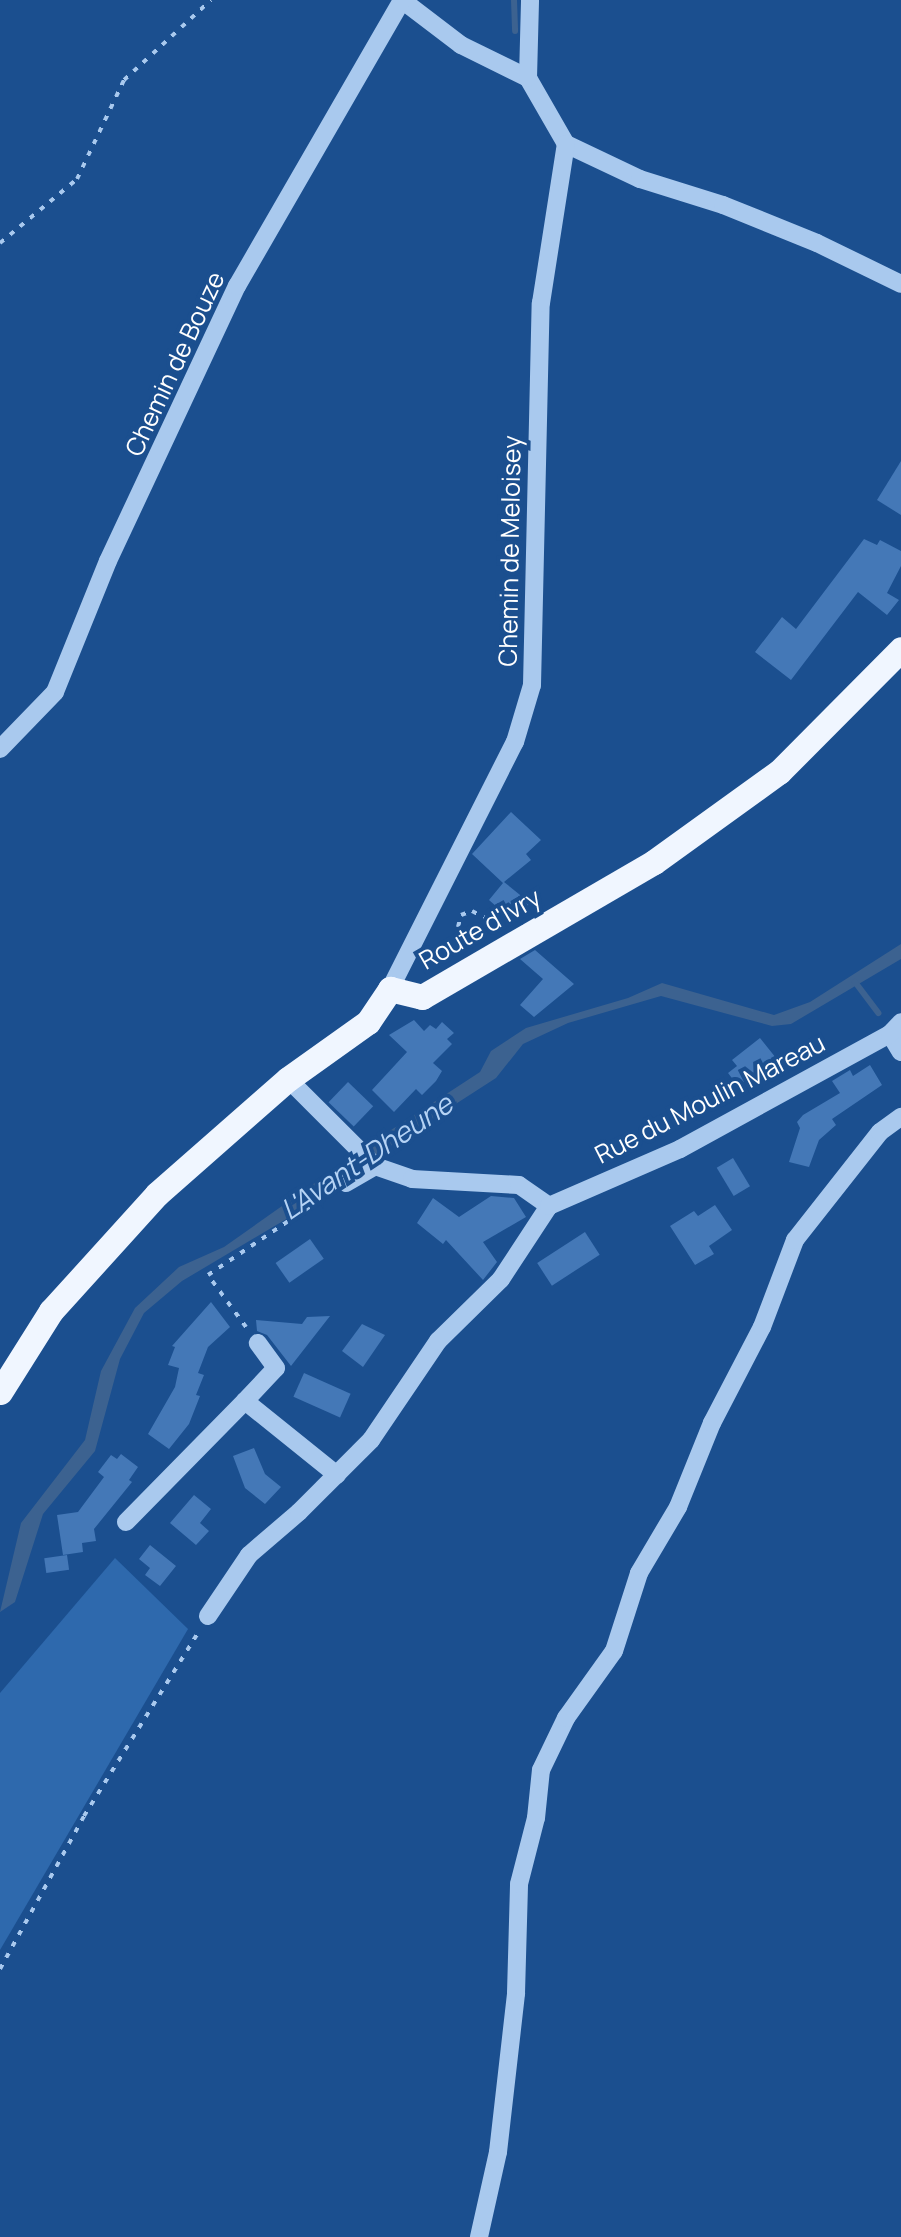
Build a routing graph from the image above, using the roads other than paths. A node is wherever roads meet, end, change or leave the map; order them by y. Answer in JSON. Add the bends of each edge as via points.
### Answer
{"nodes":[{"id":1,"x":402,"y":0,"type":"edge"},
{"id":2,"x":530,"y":0,"type":"edge"},
{"id":3,"x":528,"y":78,"type":"junction"},
{"id":4,"x":566,"y":144,"type":"junction"},
{"id":5,"x":901,"y":284,"type":"edge"},
{"id":6,"x":899,"y":655,"type":"edge"},
{"id":7,"x":0,"y":749,"type":"edge"},
{"id":8,"x":390,"y":989,"type":"junction"},
{"id":9,"x":895,"y":1028,"type":"edge"},
{"id":10,"x":901,"y":1052,"type":"edge"},
{"id":11,"x":288,"y":1078,"type":"junction"},
{"id":12,"x":901,"y":1117,"type":"edge"},
{"id":13,"x":367,"y":1160,"type":"junction"},
{"id":14,"x":346,"y":1183,"type":"road end"},
{"id":15,"x":550,"y":1206,"type":"junction"},
{"id":16,"x":258,"y":1343,"type":"road end"},
{"id":17,"x":0,"y":1392,"type":"edge"},
{"id":18,"x":245,"y":1401,"type":"junction"},
{"id":19,"x":337,"y":1474,"type":"junction"},
{"id":20,"x":126,"y":1522,"type":"dead end"},
{"id":21,"x":208,"y":1616,"type":"road end"},
{"id":22,"x":479,"y":2237,"type":"edge"}],
"edges":[{"from":1,"to":3,"type":"street","via":[[461,45]]},
{"from":1,"to":7,"type":"street","name":"Chemin de Bouze","via":[[237,286],[54,692]]},
{"from":2,"to":3,"type":"street"},
{"from":3,"to":4,"type":"street"},
{"from":4,"to":5,"type":"street"},
{"from":4,"to":8,"type":"street","name":"Chemin de Meloisey","via":[[541,303],[532,685],[516,742]]},
{"from":6,"to":8,"type":"main road","name":"Route d'Ivry","via":[[779,772],[654,862],[422,997]]},
{"from":8,"to":11,"type":"main road","via":[[368,1022]]},
{"from":9,"to":10,"type":"street"},
{"from":9,"to":15,"type":"street","name":"Rue du Moulin Mareau","via":[[680,1150]]},
{"from":11,"to":13,"type":"street"},
{"from":11,"to":17,"type":"main road","via":[[195,1157],[77,1278]]},
{"from":12,"to":22,"type":"street","via":[[880,1132],[795,1240],[678,1507],[639,1573],[614,1651],[566,1718],[541,1770],[519,1884],[516,1993],[498,2152]]},
{"from":13,"to":14,"type":"street"},
{"from":13,"to":15,"type":"street","via":[[412,1179],[519,1185]]},
{"from":15,"to":19,"type":"street","via":[[501,1280],[438,1341],[371,1440]]},
{"from":16,"to":18,"type":"street","via":[[276,1368]]},
{"from":18,"to":19,"type":"street"},
{"from":18,"to":20,"type":"street"},
{"from":19,"to":21,"type":"street","via":[[248,1555]]}]}
